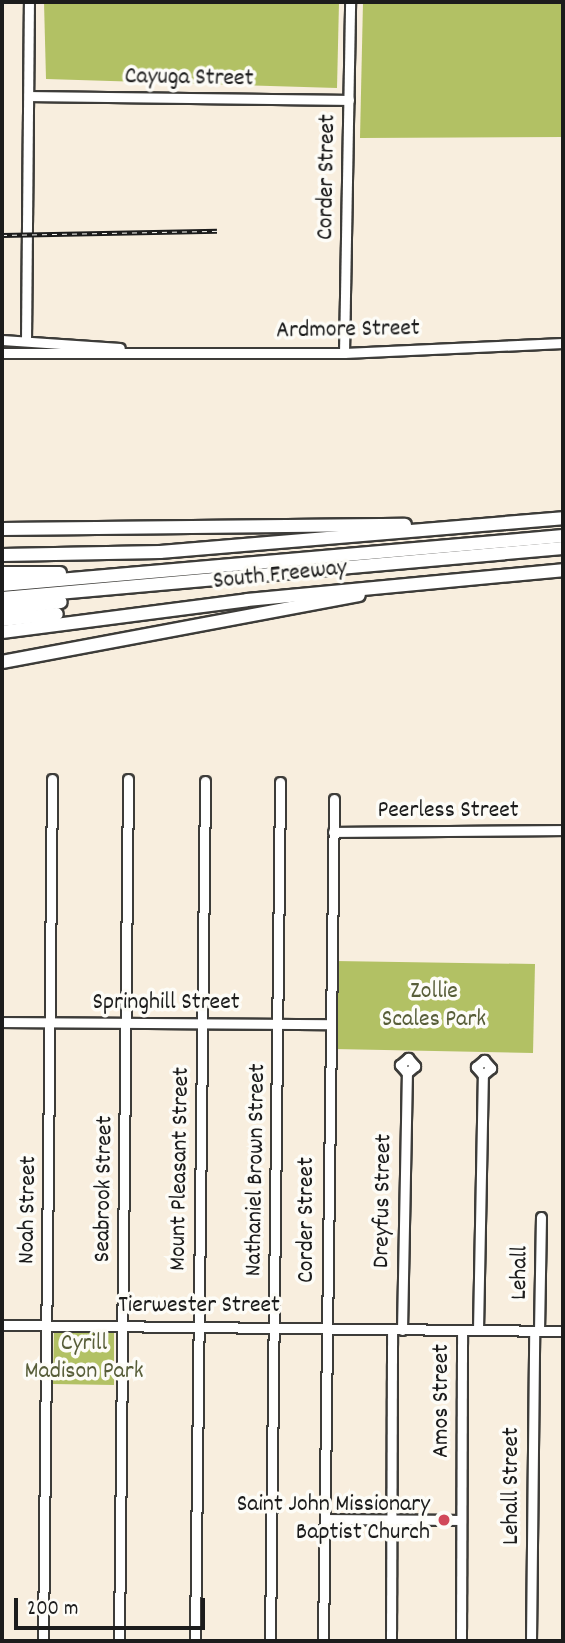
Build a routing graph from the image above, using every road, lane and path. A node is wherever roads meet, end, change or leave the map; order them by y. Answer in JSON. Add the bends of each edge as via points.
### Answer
{"nodes":[{"id":1,"x":29,"y":2,"type":"edge"},
{"id":2,"x":350,"y":2,"type":"edge"},
{"id":3,"x":30,"y":96,"type":"junction"},
{"id":4,"x":349,"y":100,"type":"junction"},
{"id":5,"x":2,"y":340,"type":"edge"},
{"id":6,"x":26,"y":340,"type":"junction"},
{"id":7,"x":563,"y":343,"type":"edge"},
{"id":8,"x":132,"y":350,"type":"junction"},
{"id":9,"x":2,"y":353,"type":"edge"},
{"id":10,"x":344,"y":353,"type":"junction"},
{"id":11,"x":563,"y":518,"type":"edge"},
{"id":12,"x":507,"y":522,"type":"junction"},
{"id":13,"x":2,"y":529,"type":"edge"},
{"id":14,"x":563,"y":536,"type":"edge"},
{"id":15,"x":563,"y":548,"type":"edge"},
{"id":16,"x":2,"y":558,"type":"edge"},
{"id":17,"x":563,"y":570,"type":"edge"},
{"id":18,"x":200,"y":571,"type":"junction"},
{"id":19,"x":2,"y":573,"type":"edge"},
{"id":20,"x":2,"y":584,"type":"edge"},
{"id":21,"x":409,"y":584,"type":"junction"},
{"id":22,"x":106,"y":591,"type":"junction"},
{"id":23,"x":2,"y":598,"type":"edge"},
{"id":24,"x":187,"y":607,"type":"junction"},
{"id":25,"x":2,"y":609,"type":"edge"},
{"id":26,"x":2,"y":620,"type":"edge"},
{"id":27,"x":2,"y":632,"type":"edge"},
{"id":28,"x":2,"y":662,"type":"edge"},
{"id":29,"x":52,"y":779,"type":"dead end"},
{"id":30,"x":128,"y":779,"type":"dead end"},
{"id":31,"x":205,"y":781,"type":"dead end"},
{"id":32,"x":280,"y":782,"type":"dead end"},
{"id":33,"x":334,"y":799,"type":"dead end"},
{"id":34,"x":563,"y":830,"type":"edge"},
{"id":35,"x":333,"y":832,"type":"junction"},
{"id":36,"x":2,"y":1022,"type":"edge"},
{"id":37,"x":51,"y":1022,"type":"junction"},
{"id":38,"x":126,"y":1023,"type":"junction"},
{"id":39,"x":202,"y":1023,"type":"junction"},
{"id":40,"x":278,"y":1024,"type":"junction"},
{"id":41,"x":329,"y":1024,"type":"junction"},
{"id":42,"x":407,"y":1073,"type":"dead end"},
{"id":43,"x":483,"y":1075,"type":"dead end"},
{"id":44,"x":541,"y":1217,"type":"dead end"},
{"id":45,"x":2,"y":1325,"type":"edge"},
{"id":46,"x":47,"y":1325,"type":"junction"},
{"id":47,"x":122,"y":1326,"type":"junction"},
{"id":48,"x":198,"y":1326,"type":"junction"},
{"id":49,"x":274,"y":1326,"type":"junction"},
{"id":50,"x":327,"y":1328,"type":"junction"},
{"id":51,"x":392,"y":1329,"type":"junction"},
{"id":52,"x":402,"y":1330,"type":"junction"},
{"id":53,"x":462,"y":1330,"type":"junction"},
{"id":54,"x":478,"y":1330,"type":"junction"},
{"id":55,"x":536,"y":1331,"type":"junction"},
{"id":56,"x":563,"y":1331,"type":"edge"},
{"id":57,"x":325,"y":1519,"type":"junction"},
{"id":58,"x":391,"y":1519,"type":"junction"},
{"id":59,"x":461,"y":1520,"type":"junction"},
{"id":60,"x":43,"y":1641,"type":"edge"},
{"id":61,"x":119,"y":1641,"type":"edge"},
{"id":62,"x":195,"y":1641,"type":"edge"},
{"id":63,"x":270,"y":1641,"type":"edge"},
{"id":64,"x":323,"y":1641,"type":"edge"},
{"id":65,"x":391,"y":1641,"type":"edge"},
{"id":66,"x":460,"y":1641,"type":"edge"},
{"id":67,"x":531,"y":1641,"type":"edge"}],
"edges":[{"from":1,"to":3,"type":"street"},
{"from":2,"to":4,"type":"street","name":"Corder Street"},
{"from":3,"to":4,"type":"street","name":"Cayuga Street"},
{"from":3,"to":6,"type":"street"},
{"from":4,"to":10,"type":"street","name":"Corder Street"},
{"from":5,"to":6,"type":"street","name":"Ardmore Street"},
{"from":6,"to":8,"type":"street","name":"Ardmore Street"},
{"from":7,"to":10,"type":"street","name":"Ardmore Street"},
{"from":8,"to":9,"type":"street","name":"Ardmore Street"},
{"from":8,"to":10,"type":"street","name":"Ardmore Street"},
{"from":11,"to":12,"type":"highway","name":"South Freeway"},
{"from":12,"to":13,"type":"highway"},
{"from":12,"to":16,"type":"highway","name":"South Freeway","via":[[54,558]]},
{"from":14,"to":18,"type":"highway"},
{"from":15,"to":22,"type":"highway"},
{"from":17,"to":21,"type":"highway","name":"South Freeway"},
{"from":18,"to":19,"type":"highway"},
{"from":18,"to":20,"type":"highway"},
{"from":21,"to":24,"type":"highway","name":"South Freeway"},
{"from":21,"to":28,"type":"highway"},
{"from":22,"to":23,"type":"highway"},
{"from":22,"to":25,"type":"highway"},
{"from":24,"to":26,"type":"highway"},
{"from":24,"to":27,"type":"highway","name":"South Freeway"},
{"from":29,"to":37,"type":"street","name":"Noah Street"},
{"from":30,"to":38,"type":"street","name":"Seabrook Street"},
{"from":31,"to":39,"type":"street","name":"Mount Pleasant Street"},
{"from":32,"to":40,"type":"street","name":"Nathaniel Brown Street"},
{"from":33,"to":35,"type":"street","name":"Corder Street"},
{"from":34,"to":35,"type":"street","name":"Peerless Street"},
{"from":35,"to":41,"type":"street","name":"Corder Street"},
{"from":36,"to":37,"type":"street","name":"Springhill Street"},
{"from":37,"to":38,"type":"street","name":"Springhill Street"},
{"from":37,"to":46,"type":"street","name":"Noah Street"},
{"from":38,"to":39,"type":"street","name":"Springhill Street"},
{"from":38,"to":47,"type":"street","name":"Seabrook Street"},
{"from":39,"to":40,"type":"street","name":"Springhill Street"},
{"from":39,"to":48,"type":"street","name":"Mount Pleasant Street"},
{"from":40,"to":41,"type":"street","name":"Springhill Street"},
{"from":40,"to":49,"type":"street","name":"Nathaniel Brown Street"},
{"from":41,"to":50,"type":"street","name":"Corder Street"},
{"from":42,"to":52,"type":"street","name":"Dreyfus Street"},
{"from":43,"to":54,"type":"street","name":"Amos Street"},
{"from":44,"to":55,"type":"street","name":"Lehall"},
{"from":45,"to":46,"type":"street","name":"Tierwester Street"},
{"from":46,"to":47,"type":"street","name":"Tierwester Street"},
{"from":46,"to":60,"type":"street","name":"Noah Street"},
{"from":47,"to":48,"type":"street","name":"Tierwester Street"},
{"from":47,"to":61,"type":"street","name":"Seabrook Street"},
{"from":48,"to":49,"type":"street","name":"Tierwester Street"},
{"from":48,"to":62,"type":"street","name":"Mount Pleasant Street"},
{"from":49,"to":50,"type":"street","name":"Tierwester Street"},
{"from":49,"to":63,"type":"street","name":"Nathaniel Brown Street"},
{"from":50,"to":51,"type":"street","name":"Tierwester Street"},
{"from":50,"to":57,"type":"street","name":"Corder Street"},
{"from":51,"to":52,"type":"street","name":"Tierwester Street"},
{"from":51,"to":58,"type":"street"},
{"from":52,"to":53,"type":"street","name":"Tierwester Street"},
{"from":53,"to":54,"type":"street","name":"Tierwester Street"},
{"from":53,"to":59,"type":"street","name":"Amos Street"},
{"from":54,"to":55,"type":"street","name":"Tierwester Street"},
{"from":55,"to":56,"type":"street","name":"Tierwester Street"},
{"from":55,"to":67,"type":"street","name":"Lehall Street"},
{"from":57,"to":58,"type":"street"},
{"from":57,"to":64,"type":"street","name":"Corder Street"},
{"from":58,"to":59,"type":"street"},
{"from":58,"to":65,"type":"street"},
{"from":59,"to":66,"type":"street","name":"Amos Street"}]}
